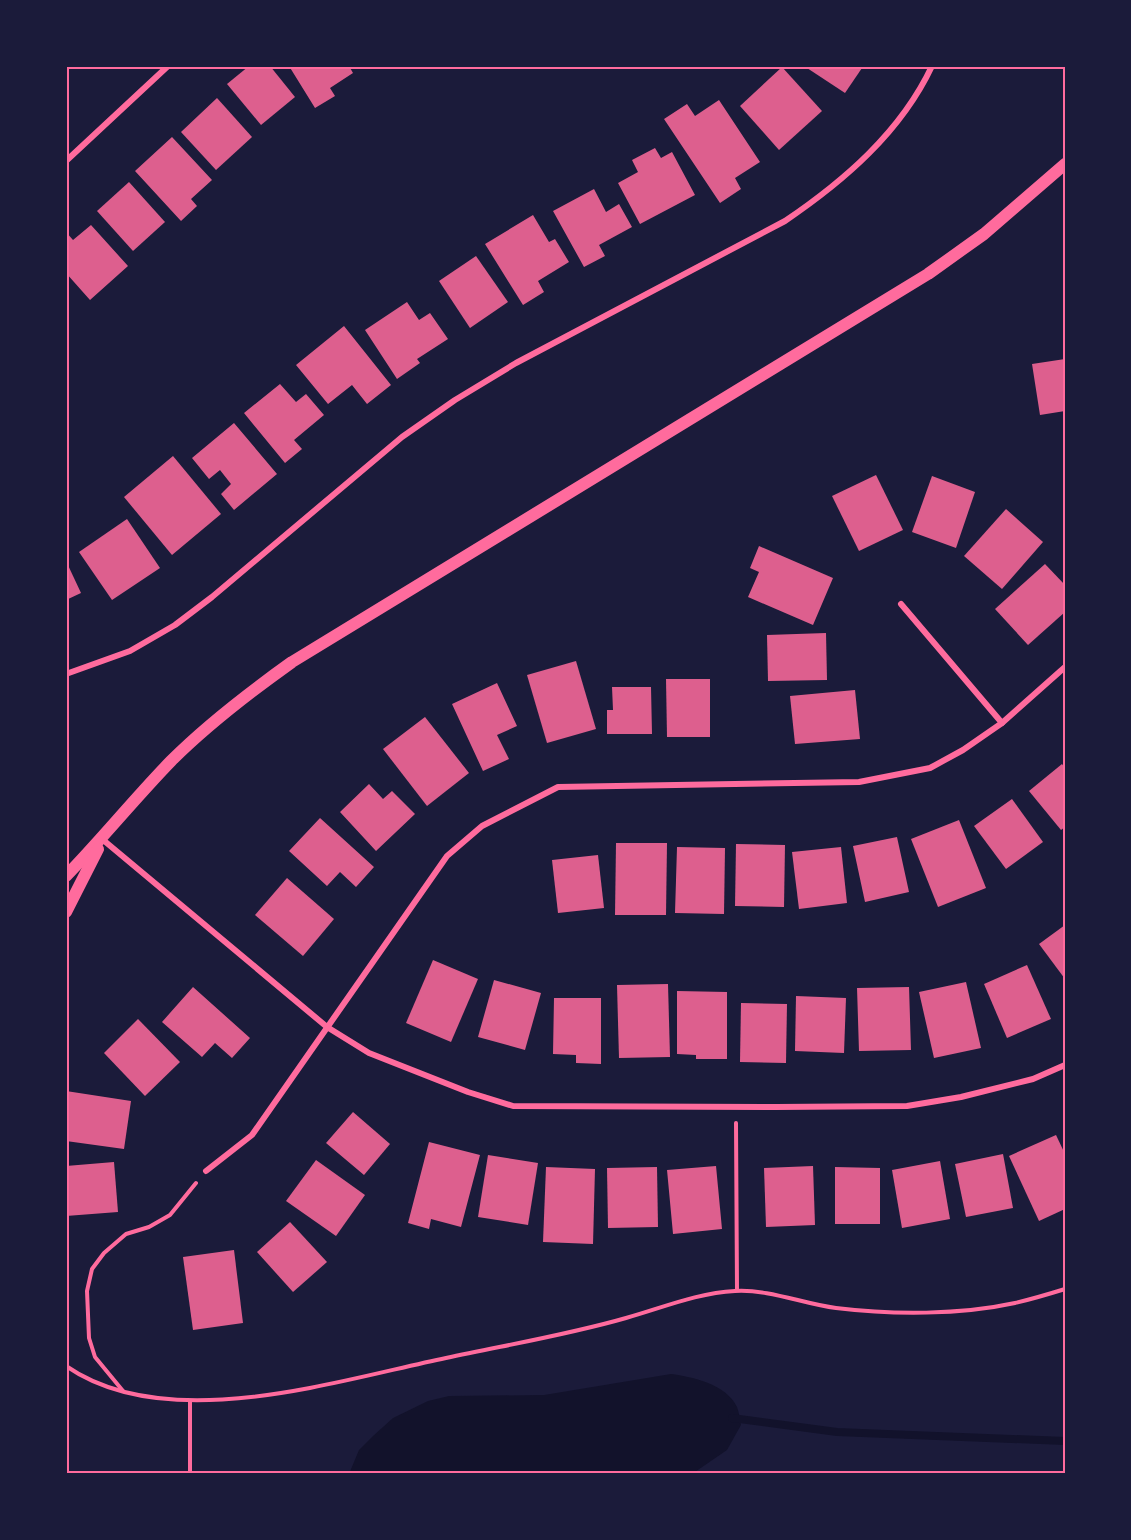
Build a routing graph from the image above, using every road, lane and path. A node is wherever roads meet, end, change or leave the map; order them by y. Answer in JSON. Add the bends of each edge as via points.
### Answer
{"nodes":[{"id":1,"x":168,"y":66,"type":"edge"},
{"id":2,"x":932,"y":66,"type":"edge"},
{"id":3,"x":66,"y":161,"type":"edge"},
{"id":4,"x":1065,"y":164,"type":"edge"},
{"id":5,"x":901,"y":604,"type":"dead end"},
{"id":6,"x":1065,"y":667,"type":"edge"},
{"id":7,"x":66,"y":674,"type":"edge"},
{"id":8,"x":1002,"y":723,"type":"junction"},
{"id":9,"x":102,"y":839,"type":"junction"},
{"id":10,"x":66,"y":876,"type":"edge"},
{"id":11,"x":66,"y":912,"type":"edge"},
{"id":12,"x":327,"y":1027,"type":"junction"},
{"id":13,"x":1065,"y":1065,"type":"edge"},
{"id":14,"x":736,"y":1107,"type":"junction"},
{"id":15,"x":206,"y":1171,"type":"joint"},
{"id":16,"x":1065,"y":1289,"type":"edge"},
{"id":17,"x":737,"y":1290,"type":"junction"},
{"id":18,"x":66,"y":1366,"type":"edge"},
{"id":19,"x":124,"y":1392,"type":"junction"},
{"id":20,"x":190,"y":1401,"type":"junction"},
{"id":21,"x":190,"y":1474,"type":"edge"}],
"edges":[{"from":1,"to":3,"type":"street"},
{"from":2,"to":7,"type":"street","via":[[893,127],[825,194],[785,221],[516,363],[455,400],[402,437],[175,626],[130,651]]},
{"from":4,"to":9,"type":"main road","via":[[984,234],[928,274],[292,662],[204,730],[137,797]]},
{"from":5,"to":8,"type":"street"},
{"from":6,"to":8,"type":"street"},
{"from":8,"to":12,"type":"street","via":[[930,768],[859,782],[558,787],[482,826],[447,856]]},
{"from":9,"to":10,"type":"main road"},
{"from":9,"to":11,"type":"main road"},
{"from":9,"to":12,"type":"street"},
{"from":12,"to":14,"type":"street","via":[[369,1053],[513,1106]]},
{"from":12,"to":15,"type":"street","via":[[252,1135]]},
{"from":13,"to":14,"type":"street","via":[[1033,1079],[907,1106]]},
{"from":14,"to":17,"type":"path"},
{"from":15,"to":19,"type":"path","via":[[170,1215],[126,1234],[93,1269],[87,1290],[89,1338],[95,1357]]},
{"from":16,"to":17,"type":"path","via":[[1014,1303],[931,1313],[836,1308]]},
{"from":17,"to":20,"type":"path","via":[[568,1333],[312,1387]]},
{"from":18,"to":19,"type":"path"},
{"from":19,"to":20,"type":"path"},
{"from":20,"to":21,"type":"path"}]}
